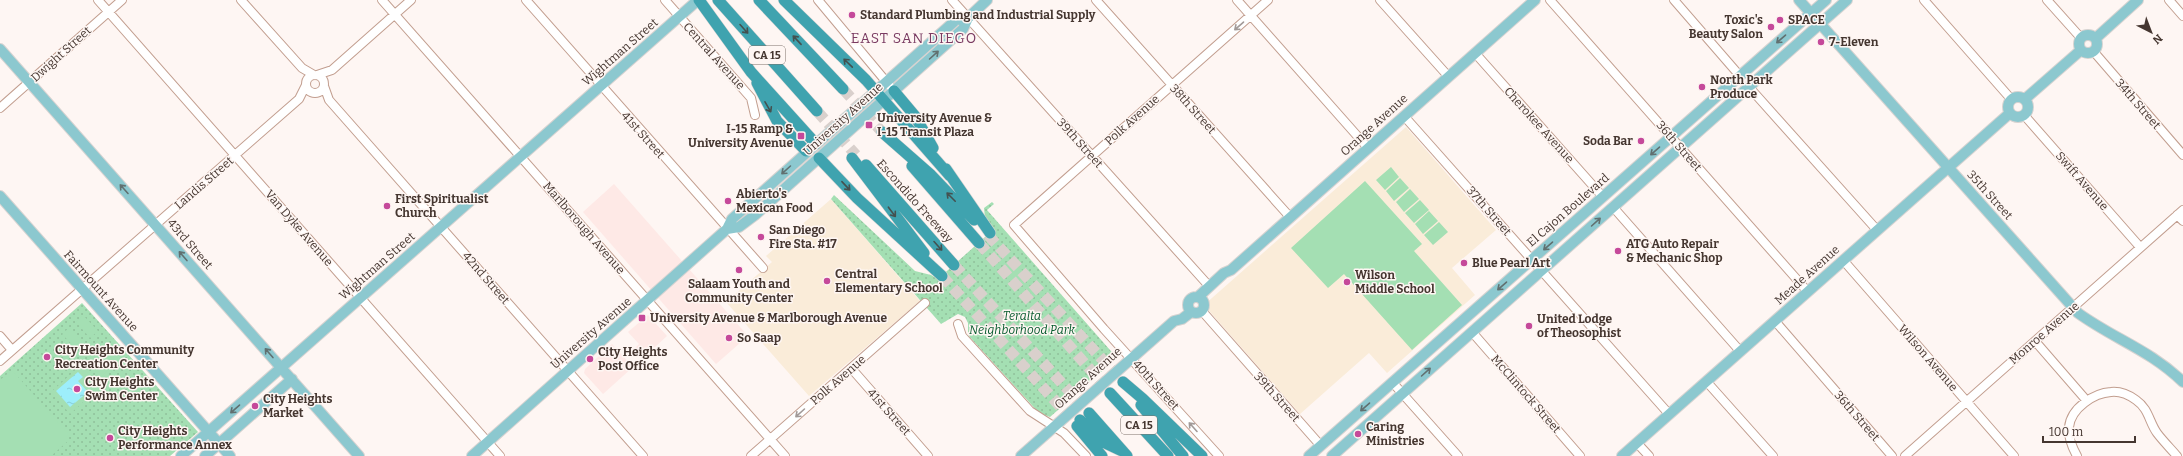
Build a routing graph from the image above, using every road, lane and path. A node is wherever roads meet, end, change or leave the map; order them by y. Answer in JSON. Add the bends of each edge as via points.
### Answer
{"nodes":[{"id":1,"x":98,"y":0,"type":"edge"},
{"id":2,"x":122,"y":0,"type":"edge"},
{"id":3,"x":241,"y":0,"type":"edge"},
{"id":4,"x":382,"y":0,"type":"edge"},
{"id":5,"x":411,"y":0,"type":"edge"},
{"id":6,"x":526,"y":0,"type":"edge"},
{"id":7,"x":665,"y":0,"type":"edge"},
{"id":8,"x":718,"y":0,"type":"edge"},
{"id":9,"x":759,"y":0,"type":"edge"},
{"id":10,"x":784,"y":0,"type":"edge"},
{"id":11,"x":818,"y":0,"type":"edge"},
{"id":12,"x":952,"y":0,"type":"edge"},
{"id":13,"x":987,"y":0,"type":"edge"},
{"id":14,"x":1096,"y":0,"type":"edge"},
{"id":15,"x":1237,"y":0,"type":"edge"},
{"id":16,"x":1268,"y":0,"type":"edge"},
{"id":17,"x":1380,"y":0,"type":"edge"},
{"id":18,"x":1550,"y":0,"type":"edge"},
{"id":19,"x":1674,"y":0,"type":"edge"},
{"id":20,"x":1799,"y":0,"type":"edge"},
{"id":21,"x":1826,"y":0,"type":"edge"},
{"id":22,"x":1847,"y":0,"type":"edge"},
{"id":23,"x":1924,"y":0,"type":"edge"},
{"id":24,"x":2047,"y":0,"type":"edge"},
{"id":25,"x":2138,"y":0,"type":"edge"},
{"id":26,"x":2168,"y":0,"type":"edge"},
{"id":27,"x":696,"y":2,"type":"edge"},
{"id":28,"x":1529,"y":2,"type":"edge"},
{"id":29,"x":109,"y":12,"type":"junction"},
{"id":30,"x":395,"y":14,"type":"junction"},
{"id":31,"x":1810,"y":14,"type":"junction"},
{"id":32,"x":1252,"y":15,"type":"junction"},
{"id":33,"x":2183,"y":16,"type":"edge"},
{"id":34,"x":679,"y":17,"type":"junction"},
{"id":35,"x":968,"y":18,"type":"junction"},
{"id":36,"x":1820,"y":24,"type":"junction"},
{"id":37,"x":2081,"y":38,"type":"junction"},
{"id":38,"x":2096,"y":38,"type":"junction"},
{"id":39,"x":0,"y":49,"type":"edge"},
{"id":40,"x":2081,"y":50,"type":"junction"},
{"id":41,"x":2094,"y":52,"type":"junction"},
{"id":42,"x":1475,"y":53,"type":"junction"},
{"id":43,"x":302,"y":68,"type":"junction"},
{"id":44,"x":332,"y":70,"type":"junction"},
{"id":45,"x":751,"y":72,"type":"junction"},
{"id":46,"x":316,"y":75,"type":"junction"},
{"id":47,"x":1448,"y":76,"type":"junction"},
{"id":48,"x":1740,"y":76,"type":"junction"},
{"id":49,"x":886,"y":81,"type":"junction"},
{"id":50,"x":29,"y":82,"type":"junction"},
{"id":51,"x":306,"y":84,"type":"junction"},
{"id":52,"x":1172,"y":84,"type":"junction"},
{"id":53,"x":324,"y":85,"type":"junction"},
{"id":54,"x":601,"y":86,"type":"junction"},
{"id":55,"x":1749,"y":86,"type":"junction"},
{"id":56,"x":842,"y":89,"type":"tunnel mouth"},
{"id":57,"x":875,"y":91,"type":"junction"},
{"id":58,"x":894,"y":91,"type":"junction"},
{"id":59,"x":315,"y":93,"type":"junction"},
{"id":60,"x":299,"y":99,"type":"junction"},
{"id":61,"x":2011,"y":99,"type":"junction"},
{"id":62,"x":2025,"y":99,"type":"junction"},
{"id":63,"x":329,"y":100,"type":"junction"},
{"id":64,"x":884,"y":101,"type":"junction"},
{"id":65,"x":0,"y":108,"type":"edge"},
{"id":66,"x":817,"y":111,"type":"tunnel mouth"},
{"id":67,"x":2010,"y":113,"type":"junction"},
{"id":68,"x":755,"y":115,"type":"dead end"},
{"id":69,"x":2024,"y":115,"type":"junction"},
{"id":70,"x":1404,"y":116,"type":"junction"},
{"id":71,"x":1671,"y":137,"type":"junction"},
{"id":72,"x":816,"y":144,"type":"junction"},
{"id":73,"x":1680,"y":147,"type":"junction"},
{"id":74,"x":1368,"y":148,"type":"junction"},
{"id":75,"x":806,"y":151,"type":"junction"},
{"id":76,"x":235,"y":155,"type":"junction"},
{"id":77,"x":2183,"y":155,"type":"edge"},
{"id":78,"x":520,"y":156,"type":"junction"},
{"id":79,"x":1092,"y":156,"type":"junction"},
{"id":80,"x":819,"y":158,"type":"junction"},
{"id":81,"x":1948,"y":168,"type":"junction"},
{"id":82,"x":950,"y":176,"type":"junction"},
{"id":83,"x":765,"y":188,"type":"junction"},
{"id":84,"x":0,"y":196,"type":"edge"},
{"id":85,"x":1603,"y":197,"type":"junction"},
{"id":86,"x":1613,"y":207,"type":"junction"},
{"id":87,"x":2180,"y":212,"type":"edge"},
{"id":88,"x":755,"y":215,"type":"junction"},
{"id":89,"x":1290,"y":217,"type":"junction"},
{"id":90,"x":2183,"y":222,"type":"edge"},
{"id":91,"x":156,"y":225,"type":"junction"},
{"id":92,"x":1014,"y":225,"type":"joint"},
{"id":93,"x":441,"y":227,"type":"junction"},
{"id":94,"x":727,"y":229,"type":"junction"},
{"id":95,"x":1877,"y":230,"type":"junction"},
{"id":96,"x":979,"y":243,"type":"tunnel mouth"},
{"id":97,"x":2140,"y":247,"type":"junction"},
{"id":98,"x":1532,"y":260,"type":"junction"},
{"id":99,"x":1843,"y":260,"type":"junction"},
{"id":100,"x":954,"y":265,"type":"tunnel mouth"},
{"id":101,"x":763,"y":268,"type":"dead end"},
{"id":102,"x":1231,"y":270,"type":"junction"},
{"id":103,"x":1541,"y":271,"type":"junction"},
{"id":104,"x":1209,"y":286,"type":"junction"},
{"id":105,"x":82,"y":289,"type":"junction"},
{"id":106,"x":1808,"y":292,"type":"junction"},
{"id":107,"x":360,"y":298,"type":"junction"},
{"id":108,"x":1201,"y":299,"type":"junction"},
{"id":109,"x":648,"y":300,"type":"junction"},
{"id":110,"x":925,"y":303,"type":"dead end"},
{"id":111,"x":1189,"y":308,"type":"junction"},
{"id":112,"x":2073,"y":308,"type":"junction"},
{"id":113,"x":1202,"y":311,"type":"junction"},
{"id":114,"x":1776,"y":321,"type":"junction"},
{"id":115,"x":958,"y":324,"type":"dead end"},
{"id":116,"x":1472,"y":332,"type":"junction"},
{"id":117,"x":0,"y":336,"type":"edge"},
{"id":118,"x":2035,"y":341,"type":"junction"},
{"id":119,"x":12,"y":350,"type":"junction"},
{"id":120,"x":1740,"y":351,"type":"junction"},
{"id":121,"x":1131,"y":357,"type":"junction"},
{"id":122,"x":0,"y":361,"type":"edge"},
{"id":123,"x":282,"y":368,"type":"junction"},
{"id":124,"x":851,"y":368,"type":"junction"},
{"id":125,"x":567,"y":370,"type":"junction"},
{"id":126,"x":292,"y":379,"type":"junction"},
{"id":127,"x":1706,"y":381,"type":"junction"},
{"id":128,"x":1393,"y":382,"type":"junction"},
{"id":129,"x":2183,"y":382,"type":"edge"},
{"id":130,"x":1110,"y":393,"type":"tunnel mouth"},
{"id":131,"x":1402,"y":394,"type":"junction"},
{"id":132,"x":2088,"y":401,"type":"junction"},
{"id":133,"x":1966,"y":402,"type":"junction"},
{"id":134,"x":1089,"y":413,"type":"tunnel mouth"},
{"id":135,"x":1670,"y":414,"type":"junction"},
{"id":136,"x":1054,"y":426,"type":"junction"},
{"id":137,"x":209,"y":432,"type":"junction"},
{"id":138,"x":770,"y":439,"type":"junction"},
{"id":139,"x":488,"y":442,"type":"junction"},
{"id":140,"x":1637,"y":443,"type":"junction"},
{"id":141,"x":219,"y":444,"type":"junction"},
{"id":142,"x":1321,"y":446,"type":"junction"},
{"id":143,"x":1124,"y":453,"type":"edge"},
{"id":144,"x":1334,"y":455,"type":"edge"},
{"id":145,"x":181,"y":456,"type":"edge"},
{"id":146,"x":205,"y":456,"type":"edge"},
{"id":147,"x":230,"y":456,"type":"edge"},
{"id":148,"x":359,"y":456,"type":"edge"},
{"id":149,"x":472,"y":456,"type":"edge"},
{"id":150,"x":500,"y":456,"type":"edge"},
{"id":151,"x":643,"y":456,"type":"edge"},
{"id":152,"x":751,"y":456,"type":"edge"},
{"id":153,"x":785,"y":456,"type":"edge"},
{"id":154,"x":928,"y":456,"type":"edge"},
{"id":155,"x":1021,"y":456,"type":"edge"},
{"id":156,"x":1086,"y":456,"type":"edge"},
{"id":157,"x":1102,"y":456,"type":"edge"},
{"id":158,"x":1168,"y":456,"type":"edge"},
{"id":159,"x":1182,"y":456,"type":"edge"},
{"id":160,"x":1202,"y":456,"type":"edge"},
{"id":161,"x":1219,"y":456,"type":"edge"},
{"id":162,"x":1310,"y":456,"type":"edge"},
{"id":163,"x":1458,"y":456,"type":"edge"},
{"id":164,"x":1580,"y":456,"type":"edge"},
{"id":165,"x":1622,"y":456,"type":"edge"},
{"id":166,"x":1649,"y":456,"type":"edge"},
{"id":167,"x":1773,"y":456,"type":"edge"},
{"id":168,"x":1892,"y":456,"type":"edge"},
{"id":169,"x":1905,"y":456,"type":"edge"},
{"id":170,"x":2014,"y":456,"type":"edge"},
{"id":171,"x":2076,"y":456,"type":"edge"},
{"id":172,"x":2177,"y":456,"type":"edge"}],
"edges":[{"from":1,"to":29,"type":"street","name":"Van Dyke Avenue"},
{"from":2,"to":29,"type":"street","name":"Dwight Street"},
{"from":3,"to":43,"type":"street"},
{"from":4,"to":30,"type":"street","name":"Marlborough Avenue"},
{"from":5,"to":30,"type":"street"},
{"from":6,"to":54,"type":"street","name":"41st Street"},
{"from":7,"to":34,"type":"street","name":"Central Avenue"},
{"from":8,"to":66,"type":"highway","number":"CA 15","one_way":true},
{"from":56,"to":9,"type":"highway","number":"CA 15","one_way":true},
{"from":57,"to":10,"type":"highway","one_way":true},
{"from":11,"to":49,"type":"street"},
{"from":12,"to":35,"type":"street","name":"39th Street"},
{"from":13,"to":35,"type":"main road","name":"University Avenue"},
{"from":14,"to":52,"type":"street","name":"38th Street"},
{"from":15,"to":32,"type":"street"},
{"from":16,"to":32,"type":"street","name":"Polk Avenue"},
{"from":17,"to":47,"type":"street"},
{"from":18,"to":71,"type":"street","name":"36th Street"},
{"from":19,"to":48,"type":"street"},
{"from":20,"to":31,"type":"main road","name":"35th Street"},
{"from":21,"to":31,"type":"main road","name":"El Cajon Boulevard"},
{"from":22,"to":36,"type":"main road"},
{"from":23,"to":61,"type":"street"},
{"from":24,"to":37,"type":"street"},
{"from":25,"to":38,"type":"main road"},
{"from":26,"to":33,"type":"street"},
{"from":27,"to":34,"type":"main road","name":"Wightman Street"},
{"from":27,"to":45,"type":"highway"},
{"from":28,"to":42,"type":"main road","name":"Orange Avenue"},
{"from":29,"to":50,"type":"street","name":"Dwight Street"},
{"from":29,"to":76,"type":"street","name":"Van Dyke Avenue"},
{"from":30,"to":44,"type":"street"},
{"from":30,"to":78,"type":"street","name":"Marlborough Avenue"},
{"from":31,"to":36,"type":"main road","name":"35th Street"},
{"from":31,"to":48,"type":"main road","name":"El Cajon Boulevard","one_way":true},
{"from":32,"to":52,"type":"street","name":"Polk Avenue","one_way":true},
{"from":32,"to":74,"type":"street"},
{"from":34,"to":54,"type":"main road","name":"Wightman Street"},
{"from":34,"to":68,"type":"street","name":"Central Avenue","via":[[751,98]]},
{"from":35,"to":49,"type":"main road","name":"University Avenue","via":[[956,20]]},
{"from":58,"to":35,"type":"main road","name":"University Avenue","one_way":true,"via":[[963,28]]},
{"from":35,"to":79,"type":"street","name":"39th Street"},
{"from":36,"to":55,"type":"main road"},
{"from":36,"to":81,"type":"main road","name":"35th Street"},
{"from":37,"to":38,"type":"main road","via":[[2087,34]]},
{"from":37,"to":40,"type":"main road"},
{"from":38,"to":41,"type":"main road","via":[[2098,44]]},
{"from":39,"to":50,"type":"main road","name":"43rd Street"},
{"from":40,"to":41,"type":"main road"},
{"from":40,"to":62,"type":"main road"},
{"from":41,"to":77,"type":"street","name":"34th Street"},
{"from":42,"to":47,"type":"main road","name":"Orange Avenue"},
{"from":42,"to":85,"type":"street","name":"Cherokee Avenue"},
{"from":43,"to":46,"type":"street"},
{"from":43,"to":51,"type":"street"},
{"from":44,"to":46,"type":"street"},
{"from":44,"to":53,"type":"street"},
{"from":45,"to":72,"type":"highway"},
{"from":45,"to":75,"type":"highway","one_way":true,"via":[[767,106]]},
{"from":46,"to":51,"type":"street","via":[[309,77]]},
{"from":46,"to":53,"type":"street","via":[[322,78]]},
{"from":47,"to":70,"type":"main road","name":"Orange Avenue"},
{"from":48,"to":71,"type":"main road","name":"El Cajon Boulevard"},
{"from":49,"to":57,"type":"main road","name":"University Avenue"},
{"from":49,"to":58,"type":"street"},
{"from":50,"to":65,"type":"street","name":"Dwight Street"},
{"from":91,"to":50,"type":"main road","name":"43rd Street","one_way":true},
{"from":51,"to":59,"type":"street","via":[[308,90]]},
{"from":51,"to":60,"type":"street","name":"Landis Street"},
{"from":52,"to":79,"type":"street","name":"Polk Avenue"},
{"from":52,"to":89,"type":"street","name":"38th Street"},
{"from":53,"to":59,"type":"street","via":[[321,91]]},
{"from":53,"to":63,"type":"street","name":"42nd Street"},
{"from":54,"to":78,"type":"main road","name":"Wightman Street"},
{"from":54,"to":94,"type":"street","name":"41st Street"},
{"from":55,"to":73,"type":"main road"},
{"from":55,"to":95,"type":"street"},
{"from":57,"to":64,"type":"highway"},
{"from":57,"to":72,"type":"main road","name":"University Avenue"},
{"from":58,"to":64,"type":"main road","name":"University Avenue"},
{"from":58,"to":82,"type":"highway","via":[[915,116]]},
{"from":59,"to":60,"type":"street","name":"Landis Street"},
{"from":59,"to":63,"type":"street","name":"42nd Street"},
{"from":60,"to":76,"type":"street","name":"Landis Street"},
{"from":61,"to":62,"type":"main road","via":[[2020,96]]},
{"from":61,"to":67,"type":"main road","via":[[2008,106]]},
{"from":62,"to":69,"type":"main road","via":[[2028,107]]},
{"from":63,"to":93,"type":"street","name":"42nd Street"},
{"from":64,"to":80,"type":"main road","name":"University Avenue"},
{"from":64,"to":82,"type":"highway"},
{"from":67,"to":69,"type":"main road","via":[[2018,117]]},
{"from":67,"to":81,"type":"main road","name":"Meade Avenue"},
{"from":69,"to":97,"type":"street","name":"Swift Avenue"},
{"from":70,"to":74,"type":"main road","name":"Orange Avenue"},
{"from":70,"to":98,"type":"street","name":"37th Street"},
{"from":71,"to":73,"type":"street","name":"36th Street"},
{"from":71,"to":85,"type":"main road","name":"El Cajon Boulevard","one_way":true},
{"from":72,"to":75,"type":"main road","name":"University Avenue"},
{"from":72,"to":80,"type":"main road"},
{"from":73,"to":86,"type":"main road"},
{"from":73,"to":106,"type":"street","name":"36th Street"},
{"from":74,"to":89,"type":"main road","name":"Orange Avenue"},
{"from":75,"to":83,"type":"main road","name":"University Avenue","one_way":true},
{"from":76,"to":91,"type":"street","name":"Landis Street"},
{"from":76,"to":107,"type":"street","name":"Van Dyke Avenue"},
{"from":78,"to":93,"type":"main road","name":"Wightman Street"},
{"from":78,"to":109,"type":"street","name":"Marlborough Avenue"},
{"from":79,"to":92,"type":"street","name":"Polk Avenue"},
{"from":79,"to":104,"type":"street","name":"39th Street"},
{"from":80,"to":88,"type":"main road","name":"University Avenue"},
{"from":80,"to":100,"type":"highway","name":"Escondido Freeway","one_way":true,"via":[[857,198],[942,276],[854,156]]},
{"from":81,"to":95,"type":"main road","name":"Meade Avenue"},
{"from":81,"to":112,"type":"main road","name":"35th Street"},
{"from":82,"to":96,"type":"highway","name":"Escondido Freeway","one_way":true,"via":[[989,234],[931,175],[882,132]]},
{"from":83,"to":88,"type":"main road","via":[[767,194],[757,206]]},
{"from":83,"to":94,"type":"main road","name":"University Avenue","via":[[732,219]]},
{"from":84,"to":105,"type":"main road","name":"Fairmount Avenue"},
{"from":85,"to":98,"type":"main road","name":"El Cajon Boulevard","one_way":true},
{"from":103,"to":86,"type":"main road","one_way":true},
{"from":86,"to":120,"type":"street"},
{"from":87,"to":90,"type":"street"},
{"from":87,"to":97,"type":"street","name":"Monroe Avenue"},
{"from":88,"to":94,"type":"main road","name":"University Avenue","via":[[739,227]]},
{"from":89,"to":102,"type":"main road","name":"Orange Avenue"},
{"from":91,"to":105,"type":"street","name":"Landis Street"},
{"from":123,"to":91,"type":"main road","name":"43rd Street","one_way":true},
{"from":92,"to":121,"type":"street","name":"40th Street"},
{"from":93,"to":107,"type":"main road","name":"Wightman Street"},
{"from":93,"to":125,"type":"street","name":"42nd Street"},
{"from":94,"to":101,"type":"street","name":"41st Street"},
{"from":94,"to":109,"type":"main road","name":"University Avenue"},
{"from":95,"to":99,"type":"main road","name":"Meade Avenue"},
{"from":97,"to":112,"type":"street","name":"Monroe Avenue"},
{"from":98,"to":103,"type":"street","name":"37th Street"},
{"from":98,"to":128,"type":"main road","name":"El Cajon Boulevard","one_way":true},
{"from":99,"to":106,"type":"main road","name":"Meade Avenue"},
{"from":99,"to":133,"type":"street","name":"Wilson Avenue"},
{"from":102,"to":104,"type":"main road","name":"Orange Avenue"},
{"from":102,"to":108,"type":"main road","name":"Orange Avenue","via":[[1228,278]]},
{"from":103,"to":116,"type":"main road"},
{"from":103,"to":135,"type":"street","name":"37th Street"},
{"from":104,"to":108,"type":"main road","name":"Orange Avenue"},
{"from":105,"to":119,"type":"street","name":"Landis Street"},
{"from":105,"to":137,"type":"main road","name":"Fairmount Avenue"},
{"from":106,"to":114,"type":"main road","name":"Meade Avenue"},
{"from":107,"to":123,"type":"main road","name":"Wightman Street"},
{"from":107,"to":139,"type":"street","name":"Van Dyke Avenue"},
{"from":108,"to":111,"type":"main road","via":[[1192,298]]},
{"from":108,"to":113,"type":"main road","via":[[1205,305]]},
{"from":109,"to":125,"type":"main road","name":"University Avenue"},
{"from":109,"to":138,"type":"street","name":"Marlborough Avenue"},
{"from":110,"to":124,"type":"street","name":"Polk Avenue"},
{"from":111,"to":113,"type":"main road","via":[[1196,314]]},
{"from":111,"to":121,"type":"main road","name":"Orange Avenue","via":[[1177,314],[1174,321]]},
{"from":112,"to":118,"type":"street","name":"Monroe Avenue"},
{"from":112,"to":129,"type":"main road","name":"35th Street","via":[[2098,326],[2147,353]]},
{"from":113,"to":142,"type":"street","name":"39th Street"},
{"from":114,"to":120,"type":"main road","name":"Meade Avenue"},
{"from":114,"to":168,"type":"street","name":"36th Street"},
{"from":115,"to":136,"type":"street","via":[[962,336],[1030,411]]},
{"from":131,"to":116,"type":"main road","one_way":true},
{"from":116,"to":164,"type":"street","name":"McClintock Street"},
{"from":117,"to":119,"type":"street"},
{"from":118,"to":132,"type":"street"},
{"from":118,"to":133,"type":"street","name":"Monroe Avenue"},
{"from":119,"to":122,"type":"street","name":"Landis Street"},
{"from":120,"to":127,"type":"main road","name":"Meade Avenue"},
{"from":121,"to":136,"type":"main road","name":"Orange Avenue"},
{"from":161,"to":121,"type":"street","name":"40th Street","one_way":true},
{"from":123,"to":126,"type":"main road","name":"43rd Street"},
{"from":123,"to":137,"type":"main road","name":"Wightman Street","one_way":true},
{"from":124,"to":138,"type":"street","name":"Polk Avenue","one_way":true},
{"from":124,"to":154,"type":"street","name":"41st Street"},
{"from":125,"to":139,"type":"main road","name":"University Avenue"},
{"from":125,"to":151,"type":"street","name":"42nd Street"},
{"from":126,"to":141,"type":"main road"},
{"from":126,"to":148,"type":"main road","name":"43rd Street"},
{"from":127,"to":135,"type":"main road","name":"Meade Avenue"},
{"from":127,"to":167,"type":"street"},
{"from":128,"to":131,"type":"street"},
{"from":128,"to":142,"type":"main road","name":"El Cajon Boulevard","one_way":true},
{"from":130,"to":158,"type":"highway","number":"CA 15"},
{"from":131,"to":144,"type":"main road"},
{"from":131,"to":163,"type":"street"},
{"from":132,"to":171,"type":"street","via":[[2079,408],[2069,427]]},
{"from":132,"to":172,"type":"street","via":[[2094,396],[2111,392],[2125,394],[2138,401],[2150,415],[2158,434]]},
{"from":133,"to":169,"type":"street","name":"Monroe Avenue"},
{"from":133,"to":170,"type":"street","name":"Wilson Avenue"},
{"from":134,"to":143,"type":"highway","number":"CA 15"},
{"from":135,"to":140,"type":"main road","name":"Meade Avenue"},
{"from":136,"to":155,"type":"main road","name":"Orange Avenue"},
{"from":136,"to":156,"type":"street"},
{"from":137,"to":141,"type":"main road","name":"Fairmount Avenue"},
{"from":137,"to":145,"type":"main road","name":"Wightman Street"},
{"from":138,"to":152,"type":"street","name":"Polk Avenue"},
{"from":138,"to":153,"type":"street","name":"Marlborough Avenue"},
{"from":139,"to":149,"type":"main road","name":"University Avenue"},
{"from":139,"to":150,"type":"street","name":"Van Dyke Avenue"},
{"from":140,"to":165,"type":"main road","name":"Meade Avenue"},
{"from":140,"to":166,"type":"street"},
{"from":141,"to":146,"type":"main road"},
{"from":141,"to":147,"type":"main road","name":"Fairmount Avenue"},
{"from":142,"to":162,"type":"main road","name":"El Cajon Boulevard"},
{"from":143,"to":157,"type":"highway","via":[[1102,442],[1078,422]]},
{"from":159,"to":160,"type":"highway","via":[[1123,382]]}]}
